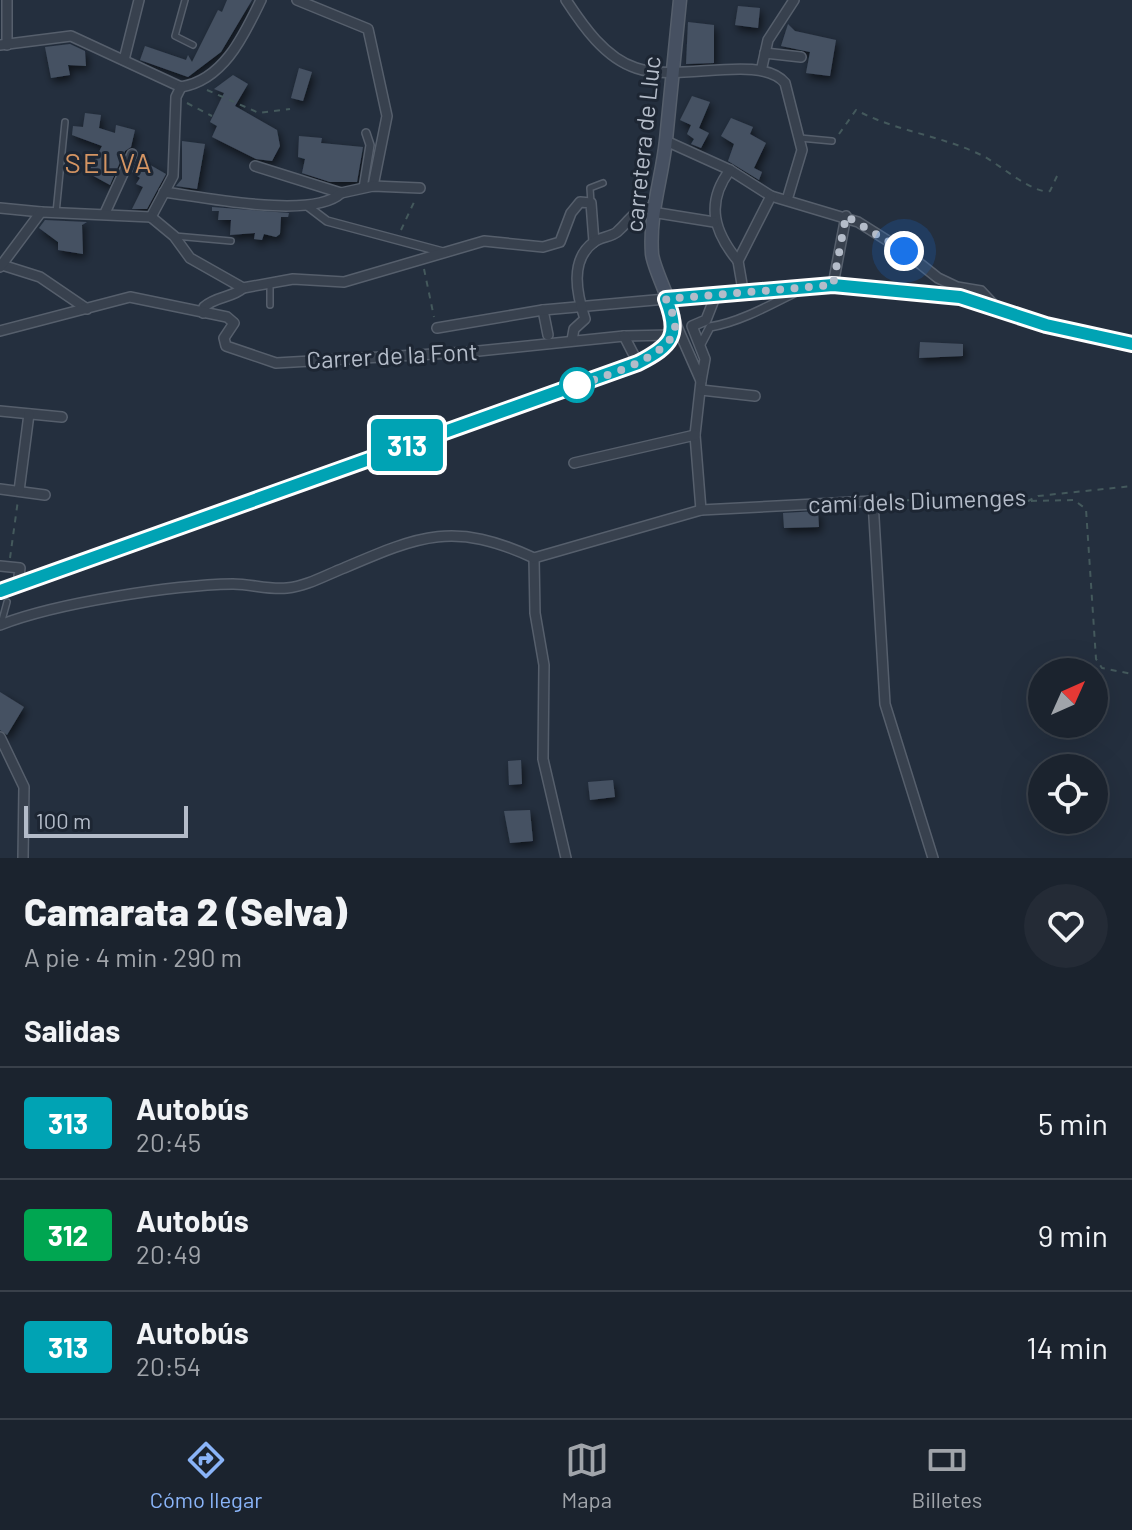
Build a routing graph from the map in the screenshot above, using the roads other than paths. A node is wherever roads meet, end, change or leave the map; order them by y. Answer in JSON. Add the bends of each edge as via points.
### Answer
{"nodes":[{"id":1,"x":7,"y":0,"type":"edge"},
{"id":2,"x":139,"y":0,"type":"edge"},
{"id":3,"x":185,"y":0,"type":"edge"},
{"id":4,"x":261,"y":0,"type":"edge"},
{"id":5,"x":297,"y":0,"type":"edge"},
{"id":6,"x":566,"y":0,"type":"edge"},
{"id":7,"x":680,"y":0,"type":"edge"},
{"id":8,"x":794,"y":0,"type":"edge"},
{"id":9,"x":4,"y":45,"type":"edge"},
{"id":10,"x":193,"y":45,"type":"dead end"},
{"id":11,"x":765,"y":53,"type":"junction"},
{"id":12,"x":801,"y":57,"type":"dead end"},
{"id":13,"x":124,"y":60,"type":"junction"},
{"id":14,"x":762,"y":67,"type":"junction"},
{"id":15,"x":671,"y":75,"type":"junction"},
{"id":16,"x":181,"y":87,"type":"junction"},
{"id":17,"x":65,"y":122,"type":"dead end"},
{"id":18,"x":366,"y":133,"type":"dead end"},
{"id":19,"x":800,"y":138,"type":"junction"},
{"id":20,"x":666,"y":141,"type":"junction"},
{"id":21,"x":832,"y":141,"type":"road end"},
{"id":22,"x":132,"y":154,"type":"dead end"},
{"id":23,"x":255,"y":166,"type":"dead end"},
{"id":24,"x":730,"y":170,"type":"junction"},
{"id":25,"x":603,"y":183,"type":"dead end"},
{"id":26,"x":368,"y":187,"type":"junction"},
{"id":27,"x":420,"y":188,"type":"road end"},
{"id":28,"x":164,"y":192,"type":"junction"},
{"id":29,"x":341,"y":193,"type":"junction"},
{"id":30,"x":771,"y":196,"type":"junction"},
{"id":31,"x":787,"y":200,"type":"junction"},
{"id":32,"x":591,"y":203,"type":"junction"},
{"id":33,"x":306,"y":205,"type":"junction"},
{"id":34,"x":0,"y":208,"type":"edge"},
{"id":35,"x":652,"y":210,"type":"junction"},
{"id":36,"x":41,"y":212,"type":"junction"},
{"id":37,"x":56,"y":213,"type":"junction"},
{"id":38,"x":105,"y":213,"type":"junction"},
{"id":39,"x":846,"y":216,"type":"junction"},
{"id":40,"x":151,"y":217,"type":"junction"},
{"id":41,"x":714,"y":222,"type":"junction"},
{"id":42,"x":174,"y":236,"type":"junction"},
{"id":43,"x":231,"y":241,"type":"dead end"},
{"id":44,"x":594,"y":242,"type":"junction"},
{"id":45,"x":445,"y":253,"type":"junction"},
{"id":46,"x":738,"y":261,"type":"junction"},
{"id":47,"x":1,"y":266,"type":"edge"},
{"id":48,"x":270,"y":283,"type":"junction"},
{"id":49,"x":833,"y":285,"type":"junction"},
{"id":50,"x":815,"y":286,"type":"junction"},
{"id":51,"x":243,"y":288,"type":"junction"},
{"id":52,"x":743,"y":290,"type":"junction"},
{"id":53,"x":717,"y":292,"type":"junction"},
{"id":54,"x":666,"y":299,"type":"junction"},
{"id":55,"x":270,"y":305,"type":"dead end"},
{"id":56,"x":995,"y":306,"type":"junction"},
{"id":57,"x":581,"y":307,"type":"junction"},
{"id":58,"x":87,"y":309,"type":"junction"},
{"id":59,"x":543,"y":310,"type":"junction"},
{"id":60,"x":203,"y":313,"type":"junction"},
{"id":61,"x":437,"y":328,"type":"road end"},
{"id":62,"x":674,"y":329,"type":"junction"},
{"id":63,"x":0,"y":331,"type":"edge"},
{"id":64,"x":548,"y":335,"type":"dead end"},
{"id":65,"x":624,"y":336,"type":"junction"},
{"id":66,"x":572,"y":340,"type":"junction"},
{"id":67,"x":1132,"y":344,"type":"edge"},
{"id":68,"x":700,"y":346,"type":"junction"},
{"id":69,"x":638,"y":363,"type":"junction"},
{"id":70,"x":701,"y":385,"type":"junction"},
{"id":71,"x":755,"y":396,"type":"dead end"},
{"id":72,"x":0,"y":411,"type":"edge"},
{"id":73,"x":29,"y":414,"type":"junction"},
{"id":74,"x":62,"y":417,"type":"dead end"},
{"id":75,"x":695,"y":435,"type":"junction"},
{"id":76,"x":574,"y":463,"type":"dead end"},
{"id":77,"x":0,"y":489,"type":"edge"},
{"id":78,"x":19,"y":491,"type":"junction"},
{"id":79,"x":45,"y":495,"type":"dead end"},
{"id":80,"x":701,"y":510,"type":"junction"},
{"id":81,"x":534,"y":558,"type":"junction"},
{"id":82,"x":5,"y":567,"type":"edge"},
{"id":83,"x":18,"y":584,"type":"junction"},
{"id":84,"x":3,"y":596,"type":"edge"},
{"id":85,"x":0,"y":626,"type":"edge"},
{"id":86,"x":0,"y":737,"type":"edge"},
{"id":87,"x":23,"y":858,"type":"edge"},
{"id":88,"x":566,"y":858,"type":"edge"},
{"id":89,"x":933,"y":858,"type":"edge"}],
"edges":[{"from":1,"to":9,"type":"street"},
{"from":2,"to":13,"type":"street"},
{"from":3,"to":10,"type":"lane","via":[[175,36]]},
{"from":4,"to":16,"type":"street","via":[[238,47],[195,85]]},
{"from":5,"to":26,"type":"street","via":[[368,29],[387,116]]},
{"from":6,"to":15,"type":"street","via":[[583,26],[618,59]]},
{"from":7,"to":15,"type":"main road","name":"carretera de Lluc"},
{"from":8,"to":11,"type":"street"},
{"from":9,"to":13,"type":"street","via":[[71,36]]},
{"from":11,"to":12,"type":"street"},
{"from":11,"to":14,"type":"street"},
{"from":13,"to":16,"type":"street"},
{"from":14,"to":15,"type":"street"},
{"from":14,"to":19,"type":"street","via":[[785,83]]},
{"from":15,"to":20,"type":"main road","name":"carretera de Lluc"},
{"from":16,"to":28,"type":"street","via":[[176,97],[173,176]]},
{"from":17,"to":37,"type":"lane"},
{"from":18,"to":26,"type":"street"},
{"from":19,"to":21,"type":"lane"},
{"from":19,"to":31,"type":"street","via":[[802,150]]},
{"from":20,"to":24,"type":"street"},
{"from":20,"to":35,"type":"main road","name":"carretera de Lluc"},
{"from":22,"to":38,"type":"street"},
{"from":23,"to":29,"type":"street"},
{"from":24,"to":30,"type":"street"},
{"from":24,"to":41,"type":"street","via":[[721,181]]},
{"from":25,"to":32,"type":"lane","via":[[590,188]]},
{"from":26,"to":27,"type":"street"},
{"from":26,"to":29,"type":"street"},
{"from":28,"to":33,"type":"street"},
{"from":28,"to":40,"type":"street"},
{"from":29,"to":33,"type":"street","via":[[333,200]]},
{"from":30,"to":31,"type":"street"},
{"from":30,"to":46,"type":"street"},
{"from":31,"to":39,"type":"street"},
{"from":32,"to":44,"type":"street"},
{"from":32,"to":45,"type":"street","via":[[580,202],[571,213],[560,242],[543,247],[484,241]]},
{"from":33,"to":45,"type":"street","via":[[327,221]]},
{"from":34,"to":36,"type":"street"},
{"from":35,"to":41,"type":"street"},
{"from":35,"to":44,"type":"street","via":[[634,212],[617,232]]},
{"from":35,"to":54,"type":"main road","name":"carretera de Lluc","via":[[652,254]]},
{"from":36,"to":37,"type":"street"},
{"from":36,"to":47,"type":"street"},
{"from":37,"to":38,"type":"street"},
{"from":38,"to":40,"type":"street"},
{"from":39,"to":49,"type":"street"},
{"from":39,"to":56,"type":"street","via":[[938,278],[981,291]]},
{"from":40,"to":42,"type":"street"},
{"from":41,"to":46,"type":"street"},
{"from":42,"to":43,"type":"lane"},
{"from":42,"to":51,"type":"street","via":[[190,258]]},
{"from":44,"to":57,"type":"street","via":[[581,258],[576,284]]},
{"from":45,"to":48,"type":"street","via":[[344,282]]},
{"from":46,"to":52,"type":"street"},
{"from":47,"to":58,"type":"street","via":[[40,277]]},
{"from":48,"to":51,"type":"street"},
{"from":48,"to":55,"type":"lane"},
{"from":49,"to":50,"type":"street"},
{"from":49,"to":56,"type":"street","via":[[960,297]]},
{"from":50,"to":52,"type":"street"},
{"from":50,"to":68,"type":"street","via":[[750,311],[734,323],[710,327]]},
{"from":51,"to":60,"type":"street","via":[[211,301]]},
{"from":52,"to":53,"type":"street"},
{"from":53,"to":54,"type":"street"},
{"from":53,"to":68,"type":"street","via":[[706,320],[692,326]]},
{"from":54,"to":57,"type":"street"},
{"from":54,"to":62,"type":"main road","name":"carretera de Lluc"},
{"from":56,"to":67,"type":"street"},
{"from":57,"to":59,"type":"street"},
{"from":57,"to":66,"type":"street","via":[[585,319],[574,329]]},
{"from":58,"to":60,"type":"street","via":[[130,297]]},
{"from":58,"to":63,"type":"street"},
{"from":59,"to":61,"type":"street"},
{"from":59,"to":64,"type":"street"},
{"from":60,"to":66,"type":"street","name":"Carrer de la Font","via":[[234,323],[224,338],[226,346],[276,363]]},
{"from":62,"to":65,"type":"street","name":"Carrer de la Font"},
{"from":62,"to":69,"type":"main road","via":[[662,348]]},
{"from":62,"to":70,"type":"street"},
{"from":65,"to":66,"type":"street","name":"Carrer de la Font"},
{"from":65,"to":69,"type":"street"},
{"from":68,"to":70,"type":"street","via":[[705,359]]},
{"from":69,"to":83,"type":"main road"},
{"from":70,"to":71,"type":"street"},
{"from":70,"to":75,"type":"street"},
{"from":72,"to":73,"type":"street"},
{"from":73,"to":74,"type":"street"},
{"from":73,"to":78,"type":"street"},
{"from":75,"to":76,"type":"street"},
{"from":75,"to":80,"type":"street"},
{"from":77,"to":78,"type":"street"},
{"from":78,"to":79,"type":"street"},
{"from":80,"to":81,"type":"street","name":"camí dels Diumenges"},
{"from":80,"to":89,"type":"street","name":"camí dels Diumenges","via":[[873,501],[885,704]]},
{"from":81,"to":85,"type":"street","via":[[496,540],[469,535],[411,540],[286,589],[233,584],[175,589],[29,613]]},
{"from":81,"to":88,"type":"street","via":[[535,613],[544,665],[543,759]]},
{"from":82,"to":83,"type":"street","via":[[20,568]]},
{"from":83,"to":84,"type":"main road"},
{"from":84,"to":85,"type":"lane"},
{"from":86,"to":87,"type":"street","via":[[24,787]]}]}
